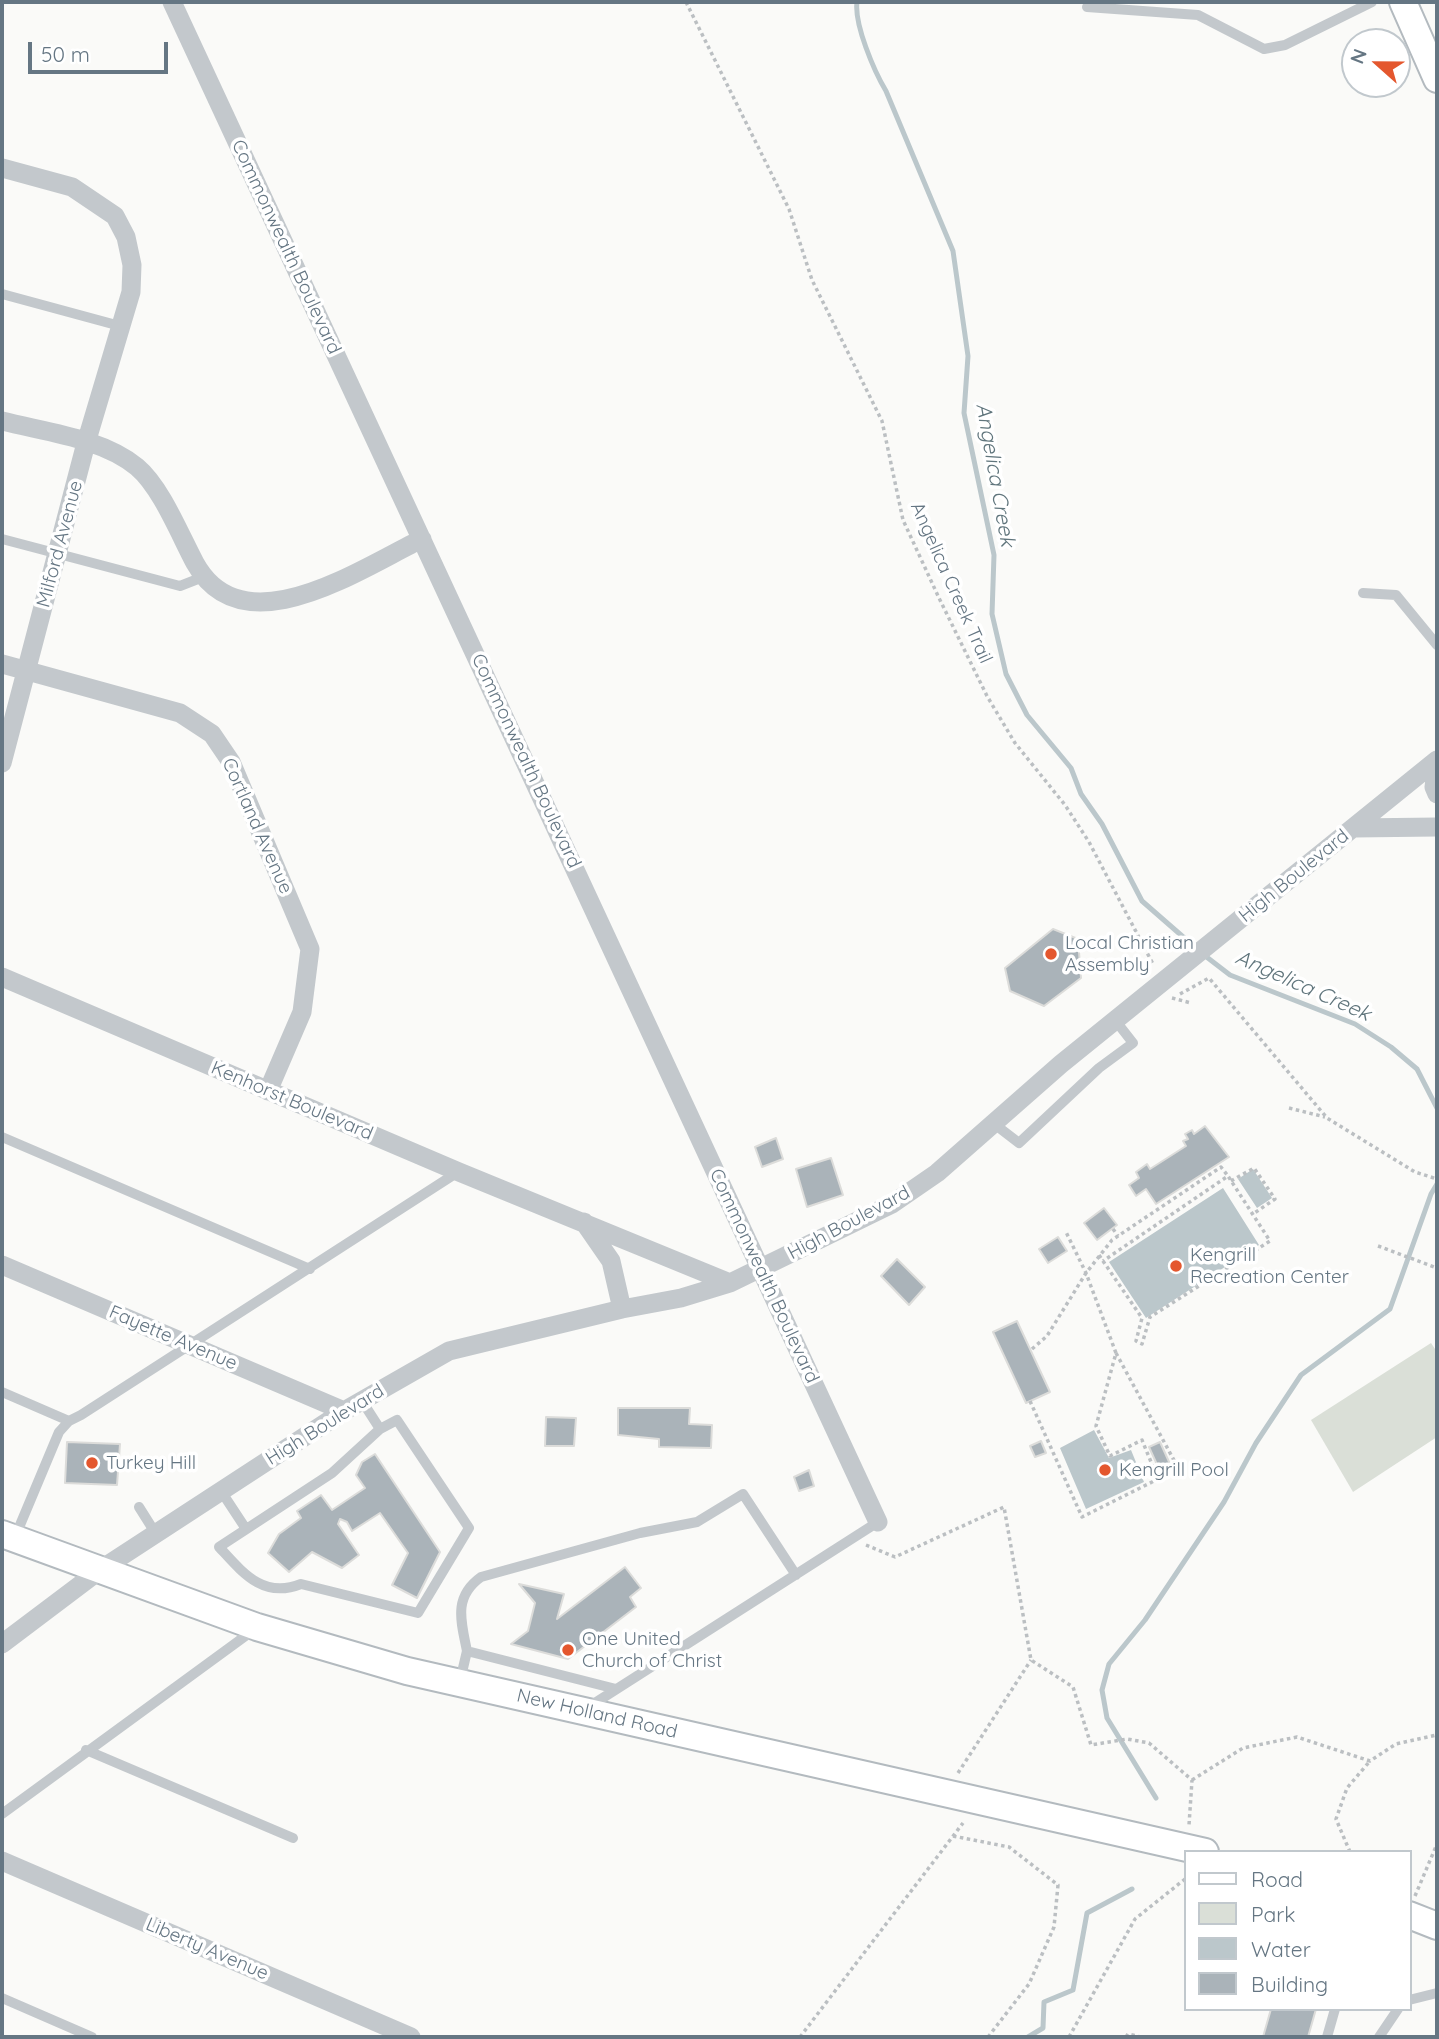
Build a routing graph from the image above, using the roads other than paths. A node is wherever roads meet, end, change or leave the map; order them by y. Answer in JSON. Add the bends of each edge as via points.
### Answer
{"nodes":[{"id":1,"x":172,"y":2,"type":"edge"},
{"id":2,"x":1372,"y":2,"type":"edge"},
{"id":3,"x":1403,"y":2,"type":"edge"},
{"id":4,"x":1087,"y":8,"type":"dead end"},
{"id":5,"x":1437,"y":79,"type":"edge"},
{"id":6,"x":2,"y":168,"type":"edge"},
{"id":7,"x":2,"y":294,"type":"edge"},
{"id":8,"x":120,"y":326,"type":"junction"},
{"id":9,"x":2,"y":421,"type":"edge"},
{"id":10,"x":86,"y":443,"type":"junction"},
{"id":11,"x":422,"y":538,"type":"junction"},
{"id":12,"x":2,"y":539,"type":"edge"},
{"id":13,"x":58,"y":555,"type":"junction"},
{"id":14,"x":203,"y":577,"type":"junction"},
{"id":15,"x":1363,"y":593,"type":"dead end"},
{"id":16,"x":1437,"y":645,"type":"edge"},
{"id":17,"x":2,"y":664,"type":"edge"},
{"id":18,"x":27,"y":671,"type":"junction"},
{"id":19,"x":2,"y":763,"type":"edge"},
{"id":20,"x":1437,"y":763,"type":"edge"},
{"id":21,"x":1437,"y":794,"type":"edge"},
{"id":22,"x":1437,"y":827,"type":"edge"},
{"id":23,"x":1354,"y":828,"type":"junction"},
{"id":24,"x":2,"y":977,"type":"edge"},
{"id":25,"x":1115,"y":1020,"type":"junction"},
{"id":26,"x":268,"y":1091,"type":"junction"},
{"id":27,"x":992,"y":1123,"type":"junction"},
{"id":28,"x":2,"y":1137,"type":"edge"},
{"id":29,"x":458,"y":1172,"type":"junction"},
{"id":30,"x":583,"y":1221,"type":"junction"},
{"id":31,"x":2,"y":1265,"type":"edge"},
{"id":32,"x":310,"y":1269,"type":"junction"},
{"id":33,"x":761,"y":1269,"type":"junction"},
{"id":34,"x":730,"y":1283,"type":"junction"},
{"id":35,"x":622,"y":1309,"type":"junction"},
{"id":36,"x":190,"y":1346,"type":"junction"},
{"id":37,"x":2,"y":1392,"type":"edge"},
{"id":38,"x":362,"y":1401,"type":"junction"},
{"id":39,"x":344,"y":1412,"type":"junction"},
{"id":40,"x":69,"y":1421,"type":"junction"},
{"id":41,"x":380,"y":1429,"type":"junction"},
{"id":42,"x":221,"y":1491,"type":"junction"},
{"id":43,"x":138,"y":1507,"type":"dead end"},
{"id":44,"x":878,"y":1522,"type":"joint"},
{"id":45,"x":246,"y":1529,"type":"junction"},
{"id":46,"x":156,"y":1534,"type":"junction"},
{"id":47,"x":8,"y":1536,"type":"edge"},
{"id":48,"x":100,"y":1570,"type":"junction"},
{"id":49,"x":796,"y":1575,"type":"junction"},
{"id":50,"x":257,"y":1627,"type":"junction"},
{"id":51,"x":2,"y":1644,"type":"edge"},
{"id":52,"x":467,"y":1651,"type":"junction"},
{"id":53,"x":459,"y":1683,"type":"junction"},
{"id":54,"x":616,"y":1689,"type":"junction"},
{"id":55,"x":583,"y":1710,"type":"junction"},
{"id":56,"x":86,"y":1750,"type":"junction"},
{"id":57,"x":2,"y":1814,"type":"edge"},
{"id":58,"x":293,"y":1838,"type":"dead end"},
{"id":59,"x":1196,"y":1850,"type":"edge"},
{"id":60,"x":2,"y":1861,"type":"edge"},
{"id":61,"x":1412,"y":1906,"type":"edge"},
{"id":62,"x":1437,"y":1926,"type":"edge"},
{"id":63,"x":1437,"y":1993,"type":"edge"},
{"id":64,"x":2,"y":1998,"type":"edge"},
{"id":65,"x":1411,"y":1999,"type":"edge"},
{"id":66,"x":1334,"y":2011,"type":"edge"},
{"id":67,"x":1397,"y":2011,"type":"edge"},
{"id":68,"x":92,"y":2037,"type":"edge"},
{"id":69,"x":411,"y":2037,"type":"edge"},
{"id":70,"x":1327,"y":2037,"type":"edge"},
{"id":71,"x":1380,"y":2037,"type":"edge"}],
"edges":[{"from":1,"to":11,"type":"street","name":"Commonwealth Boulevard"},
{"from":2,"to":4,"type":"lane","via":[[1285,45],[1264,49],[1198,15]]},
{"from":3,"to":5,"type":"main road"},
{"from":6,"to":8,"type":"street","name":"Milford Avenue","via":[[72,187],[115,216],[126,237],[132,265],[131,292]]},
{"from":7,"to":8,"type":"lane"},
{"from":8,"to":10,"type":"street","name":"Milford Avenue"},
{"from":9,"to":10,"type":"street"},
{"from":10,"to":13,"type":"street","name":"Milford Avenue"},
{"from":10,"to":14,"type":"street","via":[[122,456],[145,475]]},
{"from":11,"to":14,"type":"street","via":[[303,597],[268,603],[245,601]]},
{"from":11,"to":33,"type":"street","name":"Commonwealth Boulevard"},
{"from":12,"to":13,"type":"lane"},
{"from":13,"to":14,"type":"lane","via":[[180,586]]},
{"from":13,"to":18,"type":"street","name":"Milford Avenue"},
{"from":15,"to":16,"type":"lane","via":[[1396,595]]},
{"from":17,"to":18,"type":"street","name":"Cortland Avenue"},
{"from":18,"to":19,"type":"street","name":"Milford Avenue"},
{"from":18,"to":26,"type":"street","name":"Cortland Avenue","via":[[180,713],[212,734],[231,762],[310,950],[302,1012]]},
{"from":20,"to":21,"type":"street"},
{"from":20,"to":23,"type":"street","name":"High Boulevard"},
{"from":22,"to":23,"type":"street"},
{"from":23,"to":25,"type":"street","name":"High Boulevard","via":[[1224,932],[1170,984]]},
{"from":24,"to":26,"type":"street","name":"Kenhorst Boulevard"},
{"from":25,"to":27,"type":"street","name":"High Boulevard"},
{"from":25,"to":27,"type":"lane","via":[[1133,1043],[1099,1068],[1019,1143]]},
{"from":26,"to":29,"type":"street","name":"Kenhorst Boulevard"},
{"from":27,"to":33,"type":"street","name":"High Boulevard","via":[[937,1173],[892,1204]]},
{"from":28,"to":32,"type":"lane"},
{"from":29,"to":30,"type":"street","name":"Kenhorst Boulevard"},
{"from":29,"to":32,"type":"lane"},
{"from":30,"to":34,"type":"street","name":"Kenhorst Boulevard"},
{"from":30,"to":35,"type":"street","via":[[611,1261]]},
{"from":31,"to":36,"type":"street","name":"Fayette Avenue"},
{"from":32,"to":36,"type":"lane"},
{"from":33,"to":34,"type":"street","name":"High Boulevard"},
{"from":33,"to":44,"type":"street","name":"Commonwealth Boulevard"},
{"from":34,"to":35,"type":"street","name":"High Boulevard"},
{"from":35,"to":38,"type":"street","name":"High Boulevard","via":[[449,1351]]},
{"from":36,"to":39,"type":"street","name":"Fayette Avenue"},
{"from":36,"to":40,"type":"lane"},
{"from":37,"to":40,"type":"lane"},
{"from":38,"to":39,"type":"street","name":"High Boulevard"},
{"from":38,"to":41,"type":"lane"},
{"from":39,"to":42,"type":"street","name":"High Boulevard"},
{"from":40,"to":47,"type":"lane","via":[[59,1432]]},
{"from":41,"to":45,"type":"lane","via":[[332,1473]]},
{"from":41,"to":45,"type":"lane","via":[[397,1420],[469,1528],[418,1612],[301,1584],[284,1591],[249,1579],[219,1547]]},
{"from":42,"to":45,"type":"lane"},
{"from":42,"to":46,"type":"street","name":"High Boulevard"},
{"from":43,"to":46,"type":"lane"},
{"from":44,"to":49,"type":"lane"},
{"from":46,"to":48,"type":"street","name":"High Boulevard"},
{"from":47,"to":48,"type":"main road","name":"New Holland Road"},
{"from":48,"to":50,"type":"main road","name":"New Holland Road"},
{"from":48,"to":51,"type":"street","name":"High Boulevard"},
{"from":49,"to":52,"type":"lane","via":[[743,1494],[697,1522],[481,1577],[461,1600]]},
{"from":49,"to":54,"type":"lane"},
{"from":50,"to":53,"type":"main road","name":"New Holland Road"},
{"from":50,"to":56,"type":"lane"},
{"from":52,"to":53,"type":"lane"},
{"from":52,"to":54,"type":"lane"},
{"from":53,"to":55,"type":"main road","name":"New Holland Road"},
{"from":54,"to":55,"type":"lane"},
{"from":55,"to":59,"type":"main road","name":"New Holland Road"},
{"from":56,"to":57,"type":"lane"},
{"from":56,"to":58,"type":"lane"},
{"from":60,"to":69,"type":"street","name":"Liberty Avenue"},
{"from":61,"to":62,"type":"main road"},
{"from":63,"to":65,"type":"lane"},
{"from":64,"to":68,"type":"lane"},
{"from":66,"to":70,"type":"lane"},
{"from":67,"to":71,"type":"lane"}]}
